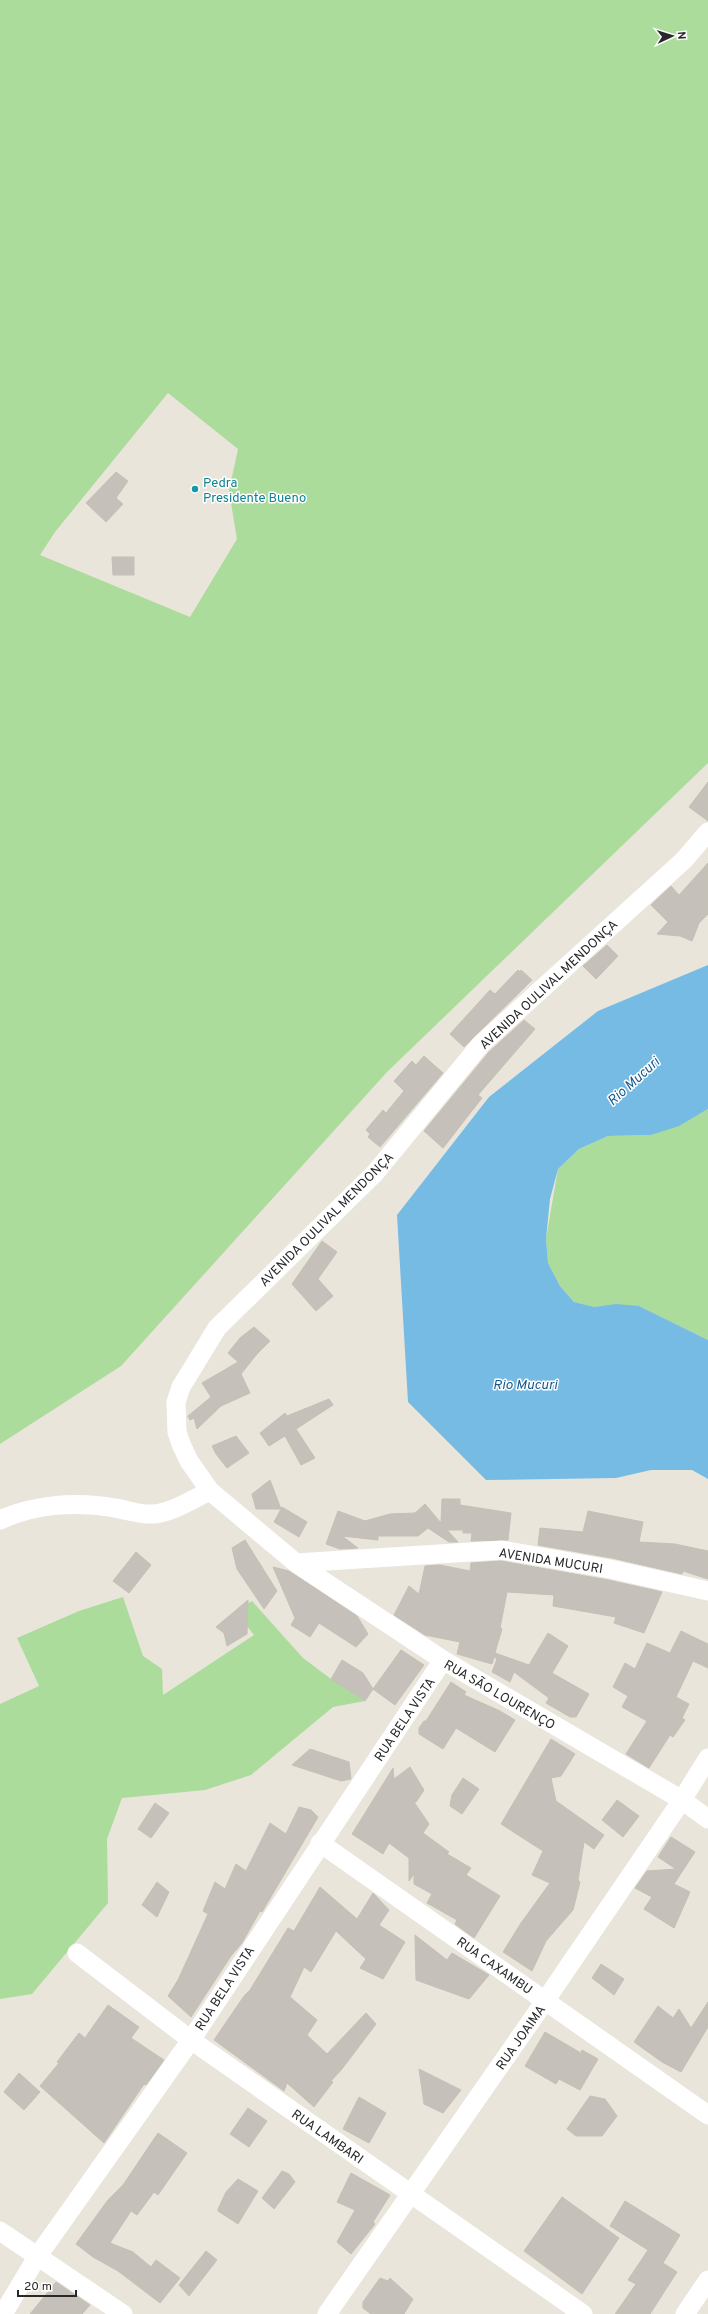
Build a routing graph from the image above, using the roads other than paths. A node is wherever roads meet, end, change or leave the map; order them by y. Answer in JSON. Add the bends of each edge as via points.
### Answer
{"nodes":[{"id":1,"x":708,"y":832,"type":"edge"},
{"id":2,"x":210,"y":1490,"type":"junction"},
{"id":3,"x":0,"y":1520,"type":"edge"},
{"id":4,"x":296,"y":1563,"type":"junction"},
{"id":5,"x":708,"y":1591,"type":"edge"},
{"id":6,"x":443,"y":1660,"type":"junction"},
{"id":7,"x":708,"y":1758,"type":"edge"},
{"id":8,"x":682,"y":1800,"type":"junction"},
{"id":9,"x":708,"y":1819,"type":"edge"},
{"id":10,"x":320,"y":1843,"type":"junction"},
{"id":11,"x":77,"y":1953,"type":"dead end"},
{"id":12,"x":545,"y":2001,"type":"junction"},
{"id":13,"x":191,"y":2040,"type":"junction"},
{"id":14,"x":708,"y":2115,"type":"edge"},
{"id":15,"x":410,"y":2194,"type":"junction"},
{"id":16,"x":0,"y":2231,"type":"edge"},
{"id":17,"x":37,"y":2257,"type":"junction"},
{"id":18,"x":708,"y":2280,"type":"edge"},
{"id":19,"x":3,"y":2314,"type":"edge"},
{"id":20,"x":123,"y":2314,"type":"edge"},
{"id":21,"x":327,"y":2314,"type":"edge"},
{"id":22,"x":583,"y":2314,"type":"edge"},
{"id":23,"x":685,"y":2314,"type":"edge"}],
"edges":[{"from":1,"to":2,"type":"street","name":"AVENIDA OULIVAL MENDONÇA","via":[[684,860],[482,1044],[375,1173],[217,1328],[180,1387],[176,1402],[177,1432],[181,1444],[189,1461]]},
{"from":2,"to":3,"type":"street","via":[[167,1511],[154,1514],[93,1505],[49,1506],[27,1510]]},
{"from":2,"to":4,"type":"street","name":"AVENIDA OULIVAL MENDONÇA"},
{"from":4,"to":5,"type":"street","name":"AVENIDA MUCURI","via":[[502,1550],[610,1569]]},
{"from":4,"to":6,"type":"street","name":"RUA SÃO LOURENÇO"},
{"from":6,"to":8,"type":"street","name":"RUA SÃO LOURENÇO"},
{"from":6,"to":10,"type":"street","name":"RUA BELA VISTA"},
{"from":7,"to":8,"type":"street","name":"RUA JOAIMA"},
{"from":8,"to":9,"type":"street","name":"RUA SÃO LOURENÇO"},
{"from":8,"to":12,"type":"street","name":"RUA JOAIMA"},
{"from":10,"to":12,"type":"street","name":"RUA CAXAMBU"},
{"from":10,"to":13,"type":"street","name":"RUA BELA VISTA"},
{"from":11,"to":13,"type":"street","name":"RUA LAMBARI"},
{"from":12,"to":14,"type":"street","name":"RUA CAXAMBU"},
{"from":12,"to":15,"type":"street","name":"RUA JOAIMA"},
{"from":13,"to":15,"type":"street","name":"RUA LAMBARI"},
{"from":13,"to":17,"type":"street","name":"RUA BELA VISTA"},
{"from":15,"to":21,"type":"street","name":"RUA JOAIMA"},
{"from":15,"to":22,"type":"street","name":"RUA LAMBARI"},
{"from":16,"to":17,"type":"street"},
{"from":17,"to":19,"type":"street","name":"RUA BELA VISTA"},
{"from":17,"to":20,"type":"street"},
{"from":18,"to":23,"type":"street"}]}
